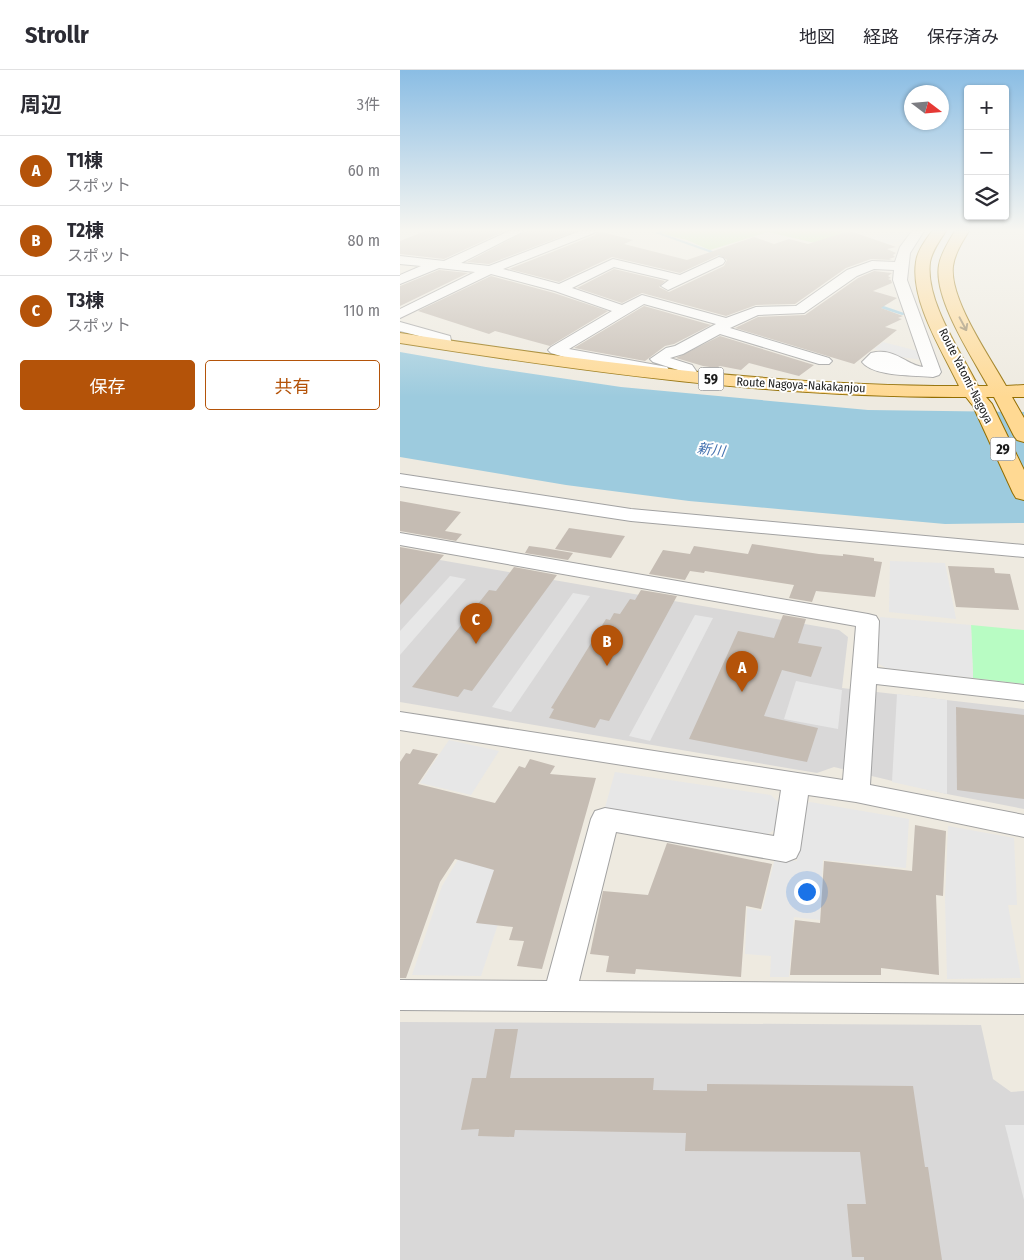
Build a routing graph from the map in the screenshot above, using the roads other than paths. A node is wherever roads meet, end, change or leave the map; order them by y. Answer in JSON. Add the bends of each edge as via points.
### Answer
{"nodes":[{"id":1,"x":456,"y":287,"type":"edge"},
{"id":2,"x":554,"y":287,"type":"edge"},
{"id":3,"x":563,"y":287,"type":"edge"},
{"id":4,"x":666,"y":287,"type":"edge"},
{"id":5,"x":833,"y":287,"type":"edge"},
{"id":6,"x":902,"y":287,"type":"edge"},
{"id":7,"x":924,"y":287,"type":"edge"},
{"id":8,"x":947,"y":287,"type":"edge"},
{"id":9,"x":560,"y":288,"type":"junction"},
{"id":10,"x":642,"y":299,"type":"junction"},
{"id":11,"x":622,"y":310,"type":"junction"},
{"id":12,"x":400,"y":314,"type":"edge"},
{"id":13,"x":400,"y":326,"type":"edge"},
{"id":14,"x":723,"y":326,"type":"junction"},
{"id":15,"x":400,"y":338,"type":"edge"},
{"id":16,"x":446,"y":345,"type":"junction"},
{"id":17,"x":824,"y":362,"type":"dead end"},
{"id":18,"x":914,"y":370,"type":"dead end"},
{"id":19,"x":693,"y":378,"type":"junction"},
{"id":20,"x":1024,"y":392,"type":"edge"},
{"id":21,"x":1003,"y":398,"type":"junction"},
{"id":22,"x":977,"y":399,"type":"junction"},
{"id":23,"x":1024,"y":436,"type":"edge"},
{"id":24,"x":400,"y":480,"type":"edge"},
{"id":25,"x":1024,"y":493,"type":"edge"},
{"id":26,"x":400,"y":539,"type":"edge"},
{"id":27,"x":1024,"y":551,"type":"edge"},
{"id":28,"x":864,"y":676,"type":"junction"},
{"id":29,"x":1024,"y":693,"type":"edge"},
{"id":30,"x":400,"y":721,"type":"edge"},
{"id":31,"x":796,"y":783,"type":"junction"},
{"id":32,"x":856,"y":792,"type":"junction"},
{"id":33,"x":1024,"y":826,"type":"edge"},
{"id":34,"x":400,"y":995,"type":"edge"},
{"id":35,"x":559,"y":996,"type":"junction"},
{"id":36,"x":1024,"y":999,"type":"edge"}],
"edges":[{"from":1,"to":12,"type":"street"},
{"from":2,"to":9,"type":"street"},
{"from":3,"to":9,"type":"street"},
{"from":4,"to":10,"type":"street"},
{"from":5,"to":14,"type":"street","via":[[799,310],[756,311]]},
{"from":6,"to":18,"type":"street","via":[[933,372]]},
{"from":7,"to":22,"type":"main road","name":"Route Yatomi-Nagoya","number":"29","via":[[929,303]]},
{"from":8,"to":21,"type":"main road","name":"Route Yatomi-Nagoya","number":"29","one_way":true,"via":[[952,303]]},
{"from":9,"to":11,"type":"street"},
{"from":10,"to":11,"type":"street"},
{"from":10,"to":14,"type":"street"},
{"from":11,"to":19,"type":"street","via":[[556,350]]},
{"from":13,"to":16,"type":"street","via":[[445,339]]},
{"from":14,"to":17,"type":"street"},
{"from":14,"to":19,"type":"street","via":[[658,359],[687,368]]},
{"from":15,"to":16,"type":"main road","name":"Route Nagoya-Nakakanjou","number":"59"},
{"from":16,"to":19,"type":"main road","name":"Route Nagoya-Nakakanjou","number":"59"},
{"from":19,"to":22,"type":"main road","name":"Route Nagoya-Nakakanjou","number":"59"},
{"from":20,"to":21,"type":"main road","name":"Route Nagoya-Nakakanjou","number":"59"},
{"from":21,"to":22,"type":"main road","name":"Route Nagoya-Nakakanjou","number":"59"},
{"from":21,"to":23,"type":"main road","name":"Route Yatomi-Nagoya","number":"29"},
{"from":22,"to":25,"type":"main road","name":"Route Yatomi-Nagoya","number":"29"},
{"from":24,"to":27,"type":"street","via":[[631,515]]},
{"from":26,"to":28,"type":"street","via":[[868,621]]},
{"from":28,"to":29,"type":"street"},
{"from":28,"to":32,"type":"street"},
{"from":30,"to":31,"type":"street"},
{"from":31,"to":32,"type":"street"},
{"from":31,"to":35,"type":"street","via":[[786,850],[605,819]]},
{"from":32,"to":33,"type":"street"},
{"from":34,"to":35,"type":"street"},
{"from":35,"to":36,"type":"street"}]}
